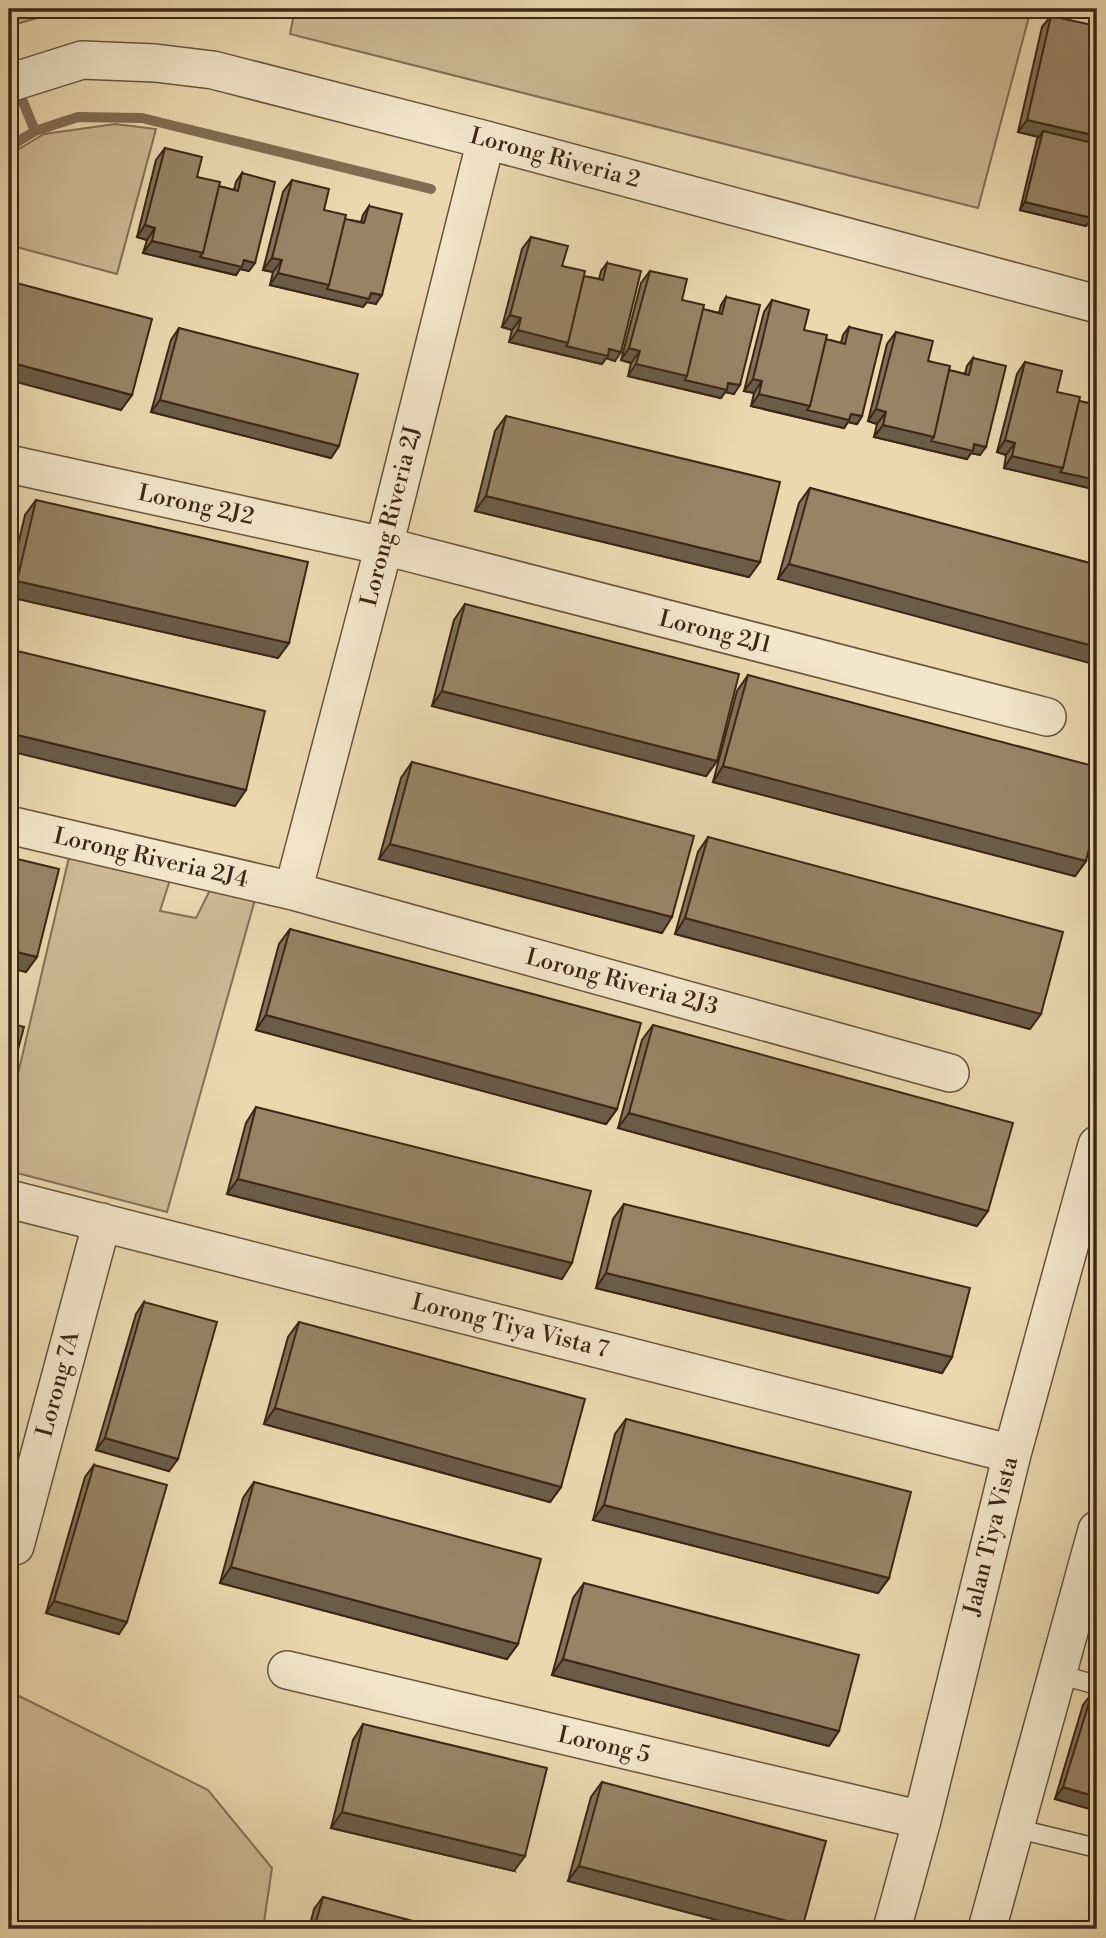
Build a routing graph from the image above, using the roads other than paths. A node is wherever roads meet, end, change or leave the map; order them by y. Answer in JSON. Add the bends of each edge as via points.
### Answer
{"nodes":[{"id":1,"x":9,"y":83,"type":"edge"},
{"id":2,"x":486,"y":140,"type":"junction"},
{"id":3,"x":1097,"y":304,"type":"edge"},
{"id":4,"x":9,"y":464,"type":"edge"},
{"id":5,"x":384,"y":546,"type":"junction"},
{"id":6,"x":1047,"y":717,"type":"dead end"},
{"id":7,"x":9,"y":825,"type":"edge"},
{"id":8,"x":293,"y":891,"type":"junction"},
{"id":9,"x":950,"y":1073,"type":"dead end"},
{"id":10,"x":1097,"y":1145,"type":"edge"},
{"id":11,"x":9,"y":1199,"type":"edge"},
{"id":12,"x":102,"y":1222,"type":"junction"},
{"id":13,"x":1012,"y":1454,"type":"junction"},
{"id":14,"x":1097,"y":1530,"type":"edge"},
{"id":15,"x":15,"y":1546,"type":"dead end"},
{"id":16,"x":287,"y":1670,"type":"dead end"},
{"id":17,"x":1057,"y":1674,"type":"junction"},
{"id":18,"x":1097,"y":1685,"type":"edge"},
{"id":19,"x":922,"y":1820,"type":"junction"},
{"id":20,"x":1014,"y":1828,"type":"junction"},
{"id":21,"x":1097,"y":1848,"type":"edge"},
{"id":22,"x":892,"y":1929,"type":"edge"},
{"id":23,"x":987,"y":1929,"type":"edge"}],
"edges":[{"from":1,"to":2,"type":"street","name":"Lorong Riveria 2","via":[[82,60],[214,70]]},
{"from":2,"to":3,"type":"street","name":"Lorong Riveria 2"},
{"from":2,"to":5,"type":"street","name":"Lorong Riveria 2J"},
{"from":4,"to":5,"type":"street","name":"Lorong 2J2"},
{"from":5,"to":6,"type":"street","name":"Lorong 2J1"},
{"from":5,"to":8,"type":"street","name":"Lorong Riveria 2J"},
{"from":7,"to":8,"type":"street","name":"Lorong Riveria 2J4"},
{"from":8,"to":9,"type":"street","name":"Lorong Riveria 2J3"},
{"from":10,"to":13,"type":"street","name":"Jalan Tiya Vista"},
{"from":11,"to":12,"type":"street","name":"Lorong Tiya Vista 7"},
{"from":12,"to":13,"type":"street","name":"Lorong Tiya Vista 7"},
{"from":12,"to":15,"type":"street","name":"Lorong 7A"},
{"from":13,"to":19,"type":"street","name":"Jalan Tiya Vista"},
{"from":14,"to":17,"type":"street"},
{"from":16,"to":19,"type":"street","name":"Lorong 5"},
{"from":17,"to":18,"type":"lane"},
{"from":17,"to":20,"type":"street"},
{"from":19,"to":22,"type":"street","name":"Jalan Tiya Vista"},
{"from":20,"to":21,"type":"lane"},
{"from":20,"to":23,"type":"street"}]}
